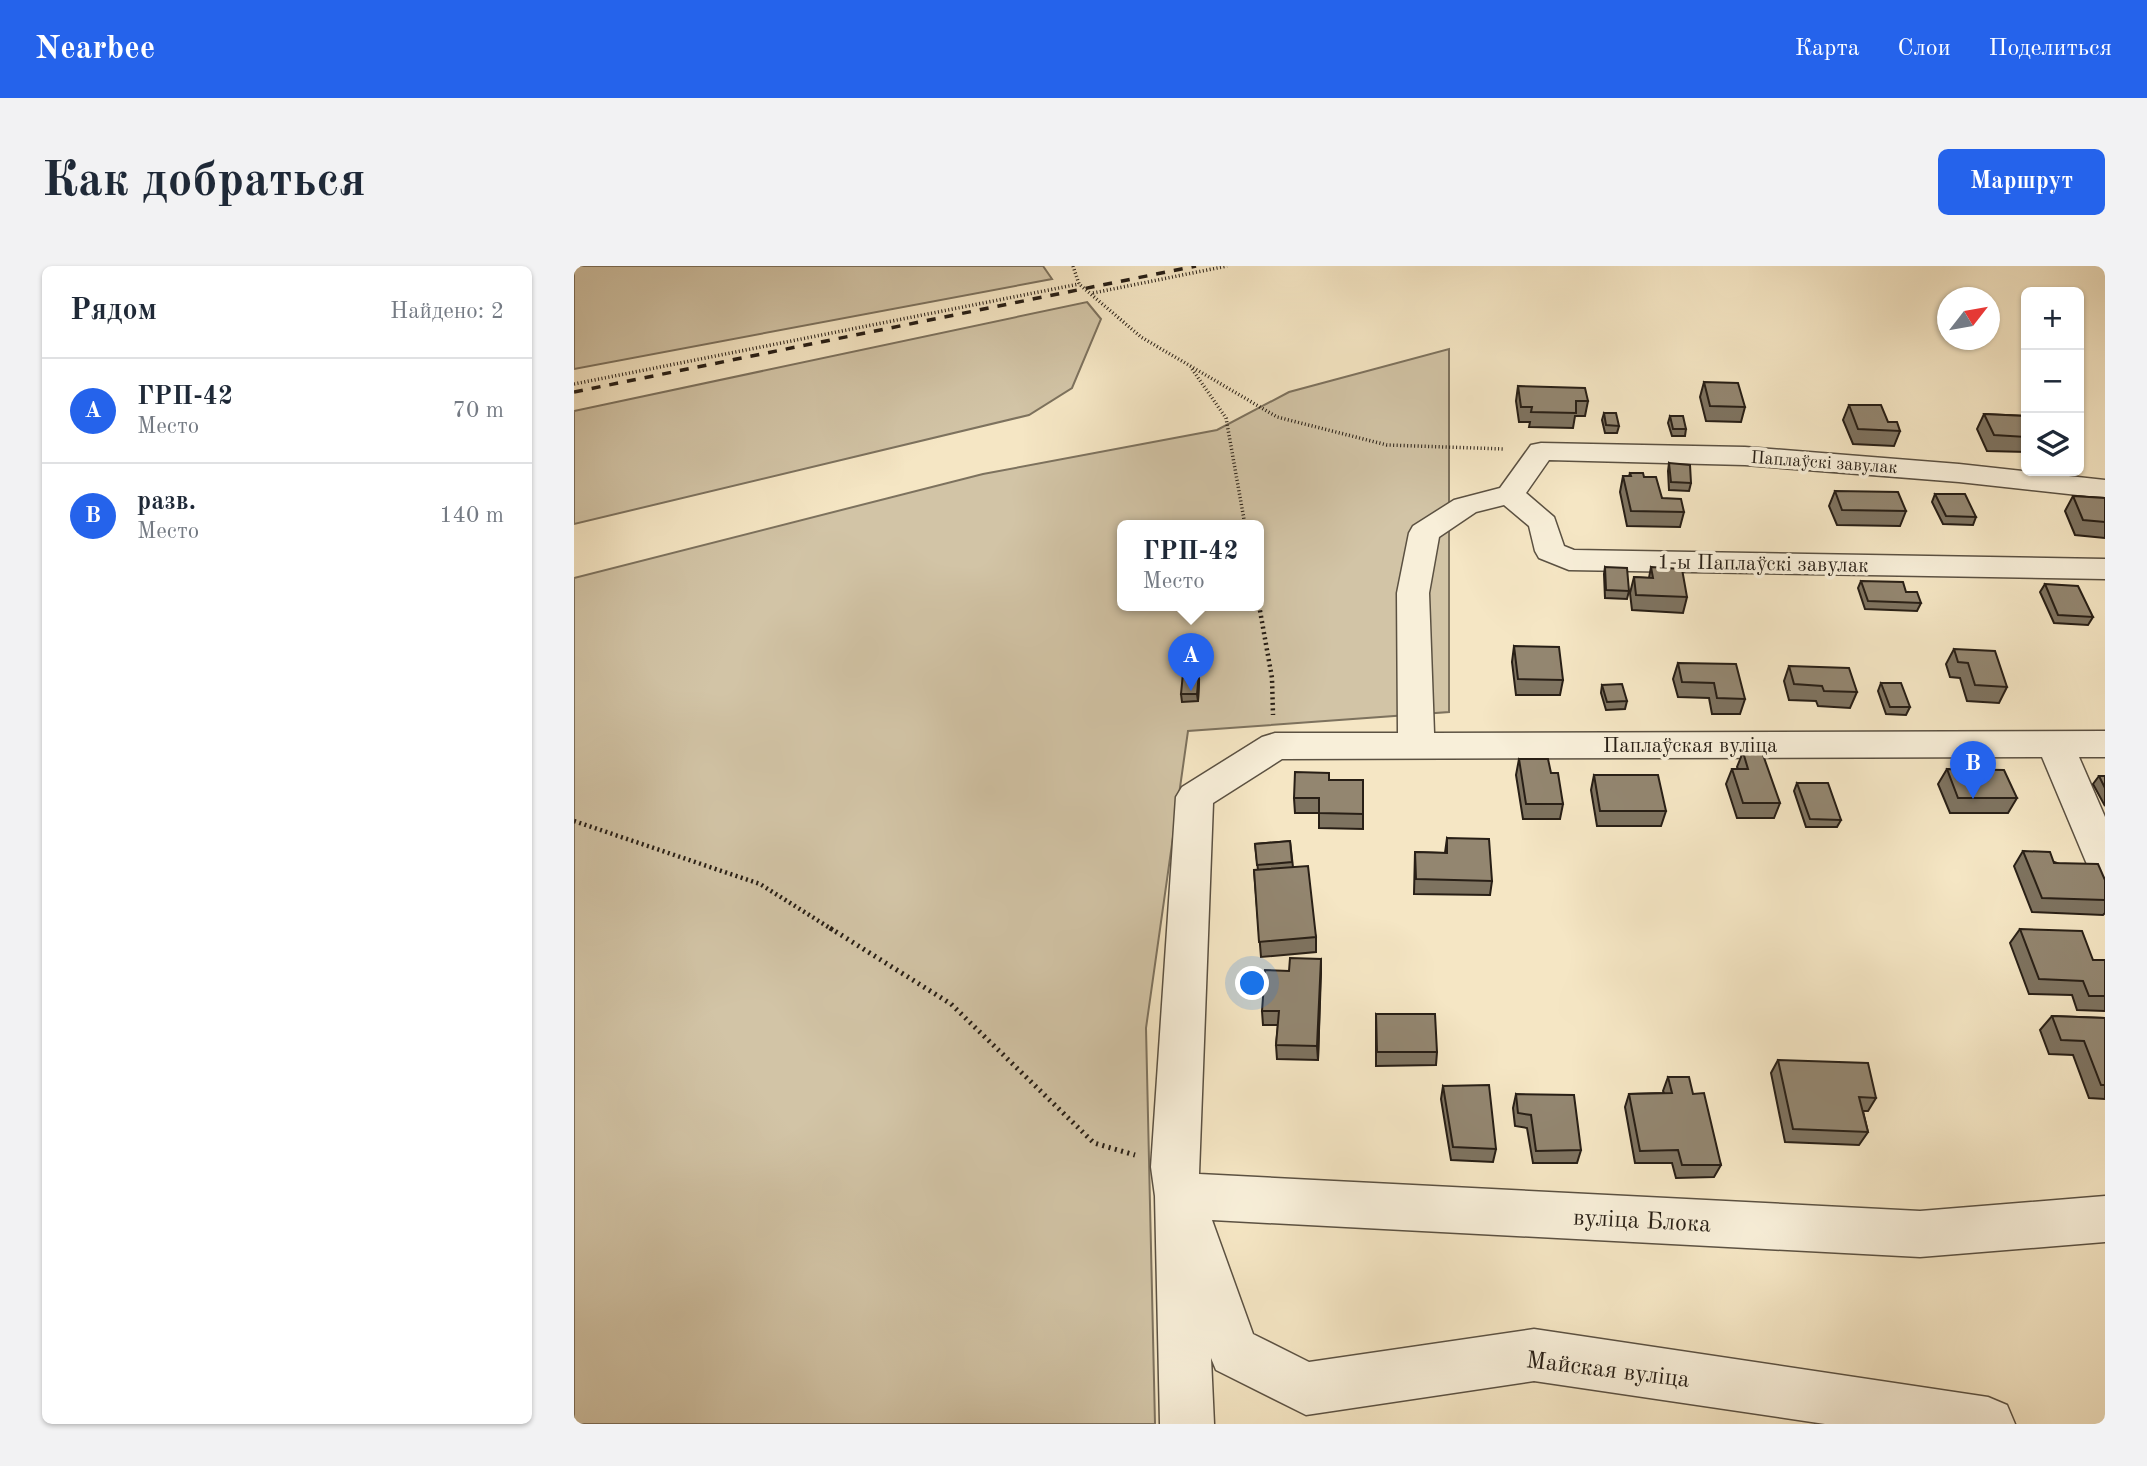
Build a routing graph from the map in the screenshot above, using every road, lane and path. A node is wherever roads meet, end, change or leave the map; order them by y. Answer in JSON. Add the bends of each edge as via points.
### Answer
{"nodes":[{"id":1,"x":1073,"y":266,"type":"edge"},
{"id":2,"x":1227,"y":266,"type":"edge"},
{"id":3,"x":1079,"y":284,"type":"junction"},
{"id":4,"x":1092,"y":293,"type":"junction"},
{"id":5,"x":1190,"y":366,"type":"junction"},
{"id":6,"x":574,"y":384,"type":"edge"},
{"id":7,"x":1541,"y":451,"type":"junction"},
{"id":8,"x":2105,"y":489,"type":"edge"},
{"id":9,"x":1510,"y":494,"type":"junction"},
{"id":10,"x":1244,"y":520,"type":"edge"},
{"id":11,"x":2105,"y":569,"type":"edge"},
{"id":12,"x":1260,"y":611,"type":"edge"},
{"id":13,"x":2055,"y":744,"type":"junction"},
{"id":14,"x":2105,"y":744,"type":"edge"},
{"id":15,"x":1275,"y":746,"type":"junction"},
{"id":16,"x":1416,"y":746,"type":"junction"},
{"id":17,"x":574,"y":821,"type":"edge"},
{"id":18,"x":2105,"y":862,"type":"edge"},
{"id":19,"x":1176,"y":1182,"type":"junction"},
{"id":20,"x":2105,"y":1219,"type":"edge"},
{"id":21,"x":1186,"y":1424,"type":"edge"},
{"id":22,"x":1988,"y":1424,"type":"edge"}],
"edges":[{"from":1,"to":3,"type":"path"},
{"from":2,"to":4,"type":"path"},
{"from":3,"to":4,"type":"path"},
{"from":3,"to":6,"type":"path"},
{"from":4,"to":5,"type":"path","via":[[1141,337]]},
{"from":5,"to":7,"type":"path","via":[[1277,417],[1387,445]]},
{"from":5,"to":10,"type":"path","via":[[1226,418]]},
{"from":7,"to":8,"type":"street","name":"Паплаўскі завулак","via":[[1745,456]]},
{"from":7,"to":9,"type":"street"},
{"from":9,"to":11,"type":"street","name":"1-ы Паплаўскі завулак","via":[[1543,523],[1550,551],[1569,560]]},
{"from":9,"to":16,"type":"street","via":[[1465,506],[1424,533],[1413,593]]},
{"from":12,"to":15,"type":"path","via":[[1272,678]]},
{"from":13,"to":14,"type":"street","name":"Паплаўская вуліца"},
{"from":13,"to":16,"type":"street","name":"Паплаўская вуліца"},
{"from":13,"to":18,"type":"street"},
{"from":15,"to":16,"type":"street","name":"Паплаўская вуліца"},
{"from":15,"to":19,"type":"street","via":[[1195,797]]},
{"from":17,"to":19,"type":"path","via":[[760,884],[951,1004],[1094,1143]]},
{"from":19,"to":20,"type":"street","name":"вуліца Блока","via":[[1920,1234]]},
{"from":19,"to":21,"type":"street"},
{"from":19,"to":22,"type":"street","name":"Майская вуліца","via":[[1234,1352],[1306,1389],[1534,1355]]}]}
